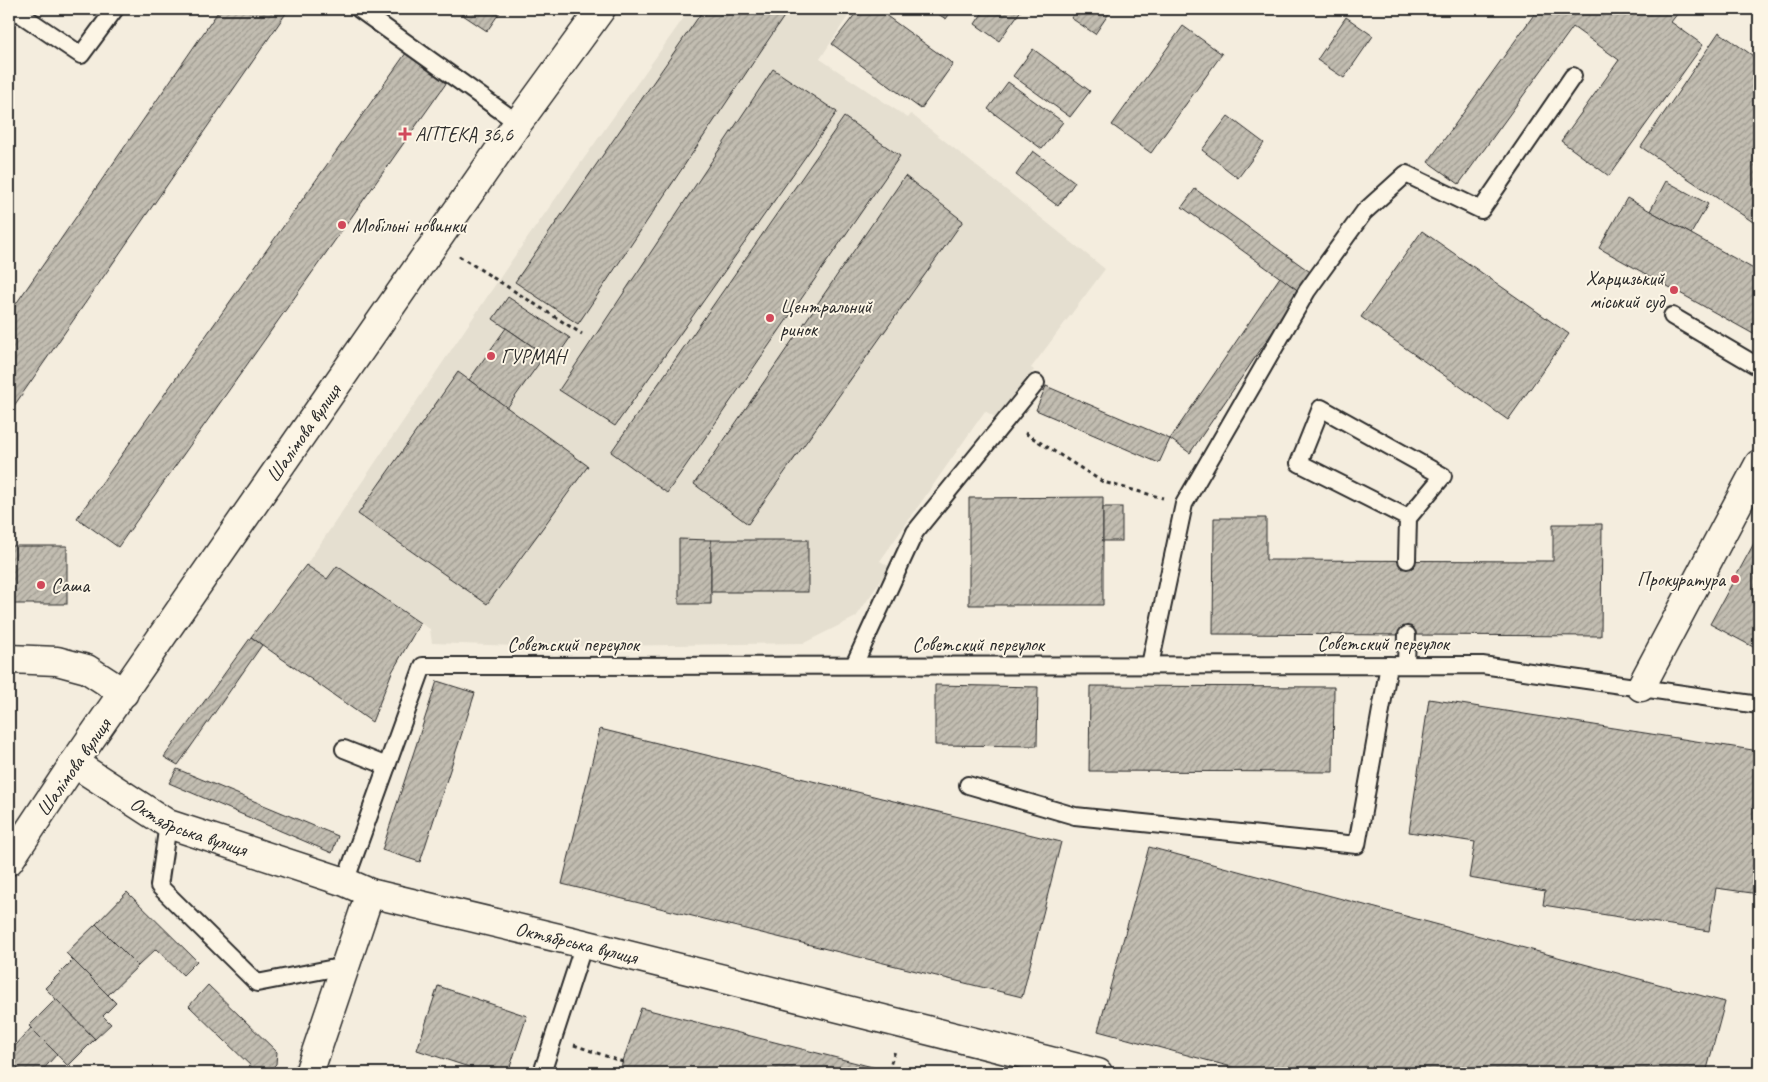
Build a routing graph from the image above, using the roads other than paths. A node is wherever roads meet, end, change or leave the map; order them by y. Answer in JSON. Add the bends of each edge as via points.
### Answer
{"nodes":[{"id":1,"x":13,"y":9,"type":"edge"},
{"id":2,"x":115,"y":9,"type":"edge"},
{"id":3,"x":359,"y":9,"type":"edge"},
{"id":4,"x":601,"y":9,"type":"edge"},
{"id":5,"x":1574,"y":76,"type":"dead end"},
{"id":6,"x":518,"y":123,"type":"junction"},
{"id":7,"x":1672,"y":316,"type":"dead end"},
{"id":8,"x":1759,"y":367,"type":"edge"},
{"id":9,"x":1036,"y":383,"type":"dead end"},
{"id":10,"x":1759,"y":464,"type":"edge"},
{"id":11,"x":1408,"y":518,"type":"junction"},
{"id":12,"x":1407,"y":560,"type":"dead end"},
{"id":13,"x":1407,"y":635,"type":"dead end"},
{"id":14,"x":9,"y":659,"type":"edge"},
{"id":15,"x":1389,"y":664,"type":"junction"},
{"id":16,"x":1406,"y":664,"type":"junction"},
{"id":17,"x":854,"y":665,"type":"junction"},
{"id":18,"x":1150,"y":665,"type":"junction"},
{"id":19,"x":1641,"y":687,"type":"junction"},
{"id":20,"x":124,"y":693,"type":"junction"},
{"id":21,"x":1759,"y":705,"type":"edge"},
{"id":22,"x":344,"y":749,"type":"dead end"},
{"id":23,"x":74,"y":764,"type":"junction"},
{"id":24,"x":387,"y":766,"type":"junction"},
{"id":25,"x":968,"y":784,"type":"dead end"},
{"id":26,"x":168,"y":824,"type":"junction"},
{"id":27,"x":9,"y":861,"type":"edge"},
{"id":28,"x":345,"y":882,"type":"junction"},
{"id":29,"x":370,"y":893,"type":"junction"},
{"id":30,"x":584,"y":944,"type":"junction"},
{"id":31,"x":345,"y":966,"type":"junction"},
{"id":32,"x":309,"y":1073,"type":"edge"},
{"id":33,"x":542,"y":1073,"type":"edge"},
{"id":34,"x":1098,"y":1073,"type":"edge"}],
"edges":[{"from":1,"to":2,"type":"lane","via":[[82,54]]},
{"from":3,"to":6,"type":"lane"},
{"from":4,"to":6,"type":"main road","name":"Шалімова вулиця"},
{"from":5,"to":18,"type":"lane","via":[[1481,210],[1406,174],[1364,212],[1307,290],[1184,504]]},
{"from":6,"to":20,"type":"main road","name":"Шалімова вулиця"},
{"from":7,"to":8,"type":"lane"},
{"from":9,"to":17,"type":"lane","via":[[915,532]]},
{"from":10,"to":19,"type":"main road"},
{"from":11,"to":11,"type":"lane","via":[[1443,476],[1321,408],[1299,463]]},
{"from":11,"to":12,"type":"lane"},
{"from":13,"to":16,"type":"lane"},
{"from":14,"to":20,"type":"main road","via":[[57,661],[88,669]]},
{"from":15,"to":16,"type":"lane","name":"Советский переулок"},
{"from":15,"to":18,"type":"lane","name":"Советский переулок"},
{"from":15,"to":25,"type":"lane","via":[[1356,845],[1076,816]]},
{"from":16,"to":19,"type":"lane","name":"Советский переулок","via":[[1482,664]]},
{"from":17,"to":18,"type":"lane","name":"Советский переулок"},
{"from":17,"to":24,"type":"lane","name":"Советский переулок","via":[[423,666]]},
{"from":19,"to":21,"type":"lane","name":"Советский переулок"},
{"from":20,"to":23,"type":"main road","name":"Шалімова вулиця"},
{"from":22,"to":24,"type":"lane"},
{"from":23,"to":26,"type":"main road","name":"Октябрська вулиця"},
{"from":23,"to":27,"type":"main road","name":"Шалімова вулиця"},
{"from":24,"to":28,"type":"lane","name":"Советский переулок"},
{"from":26,"to":28,"type":"main road","name":"Октябрська вулиця"},
{"from":26,"to":31,"type":"lane","via":[[159,886],[257,984]]},
{"from":28,"to":29,"type":"main road","name":"Октябрська вулиця"},
{"from":29,"to":30,"type":"main road","name":"Октябрська вулиця"},
{"from":29,"to":31,"type":"main road"},
{"from":30,"to":33,"type":"lane"},
{"from":30,"to":34,"type":"main road","name":"Октябрська вулиця"},
{"from":31,"to":32,"type":"main road"}]}
